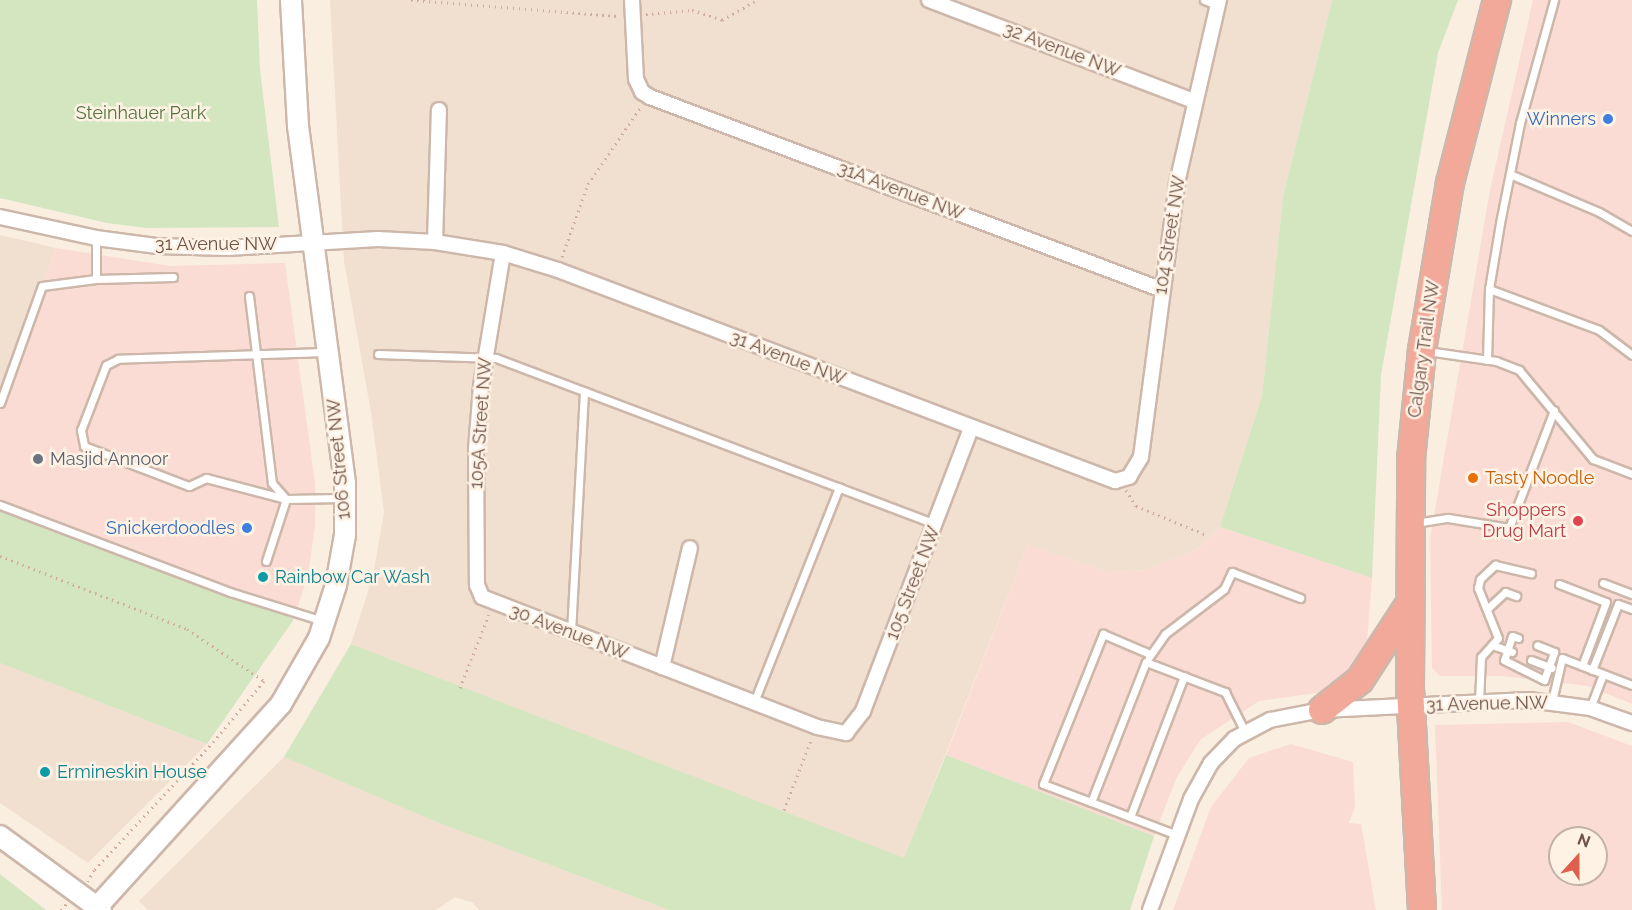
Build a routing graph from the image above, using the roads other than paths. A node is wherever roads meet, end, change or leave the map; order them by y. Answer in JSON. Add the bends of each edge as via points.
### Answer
{"nodes":[{"id":1,"x":291,"y":0,"type":"edge"},
{"id":2,"x":632,"y":0,"type":"edge"},
{"id":3,"x":929,"y":0,"type":"edge"},
{"id":4,"x":1497,"y":0,"type":"edge"},
{"id":5,"x":1554,"y":0,"type":"edge"},
{"id":6,"x":1213,"y":2,"type":"edge"},
{"id":7,"x":1194,"y":101,"type":"junction"},
{"id":8,"x":439,"y":110,"type":"dead end"},
{"id":9,"x":1512,"y":175,"type":"junction"},
{"id":10,"x":0,"y":217,"type":"edge"},
{"id":11,"x":1632,"y":231,"type":"edge"},
{"id":12,"x":96,"y":238,"type":"junction"},
{"id":13,"x":313,"y":242,"type":"junction"},
{"id":14,"x":435,"y":242,"type":"junction"},
{"id":15,"x":502,"y":254,"type":"junction"},
{"id":16,"x":173,"y":277,"type":"dead end"},
{"id":17,"x":96,"y":279,"type":"junction"},
{"id":18,"x":1160,"y":289,"type":"junction"},
{"id":19,"x":1489,"y":289,"type":"junction"},
{"id":20,"x":249,"y":296,"type":"dead end"},
{"id":21,"x":1422,"y":350,"type":"junction"},
{"id":22,"x":328,"y":352,"type":"junction"},
{"id":23,"x":257,"y":354,"type":"junction"},
{"id":24,"x":378,"y":354,"type":"dead end"},
{"id":25,"x":1632,"y":355,"type":"edge"},
{"id":26,"x":485,"y":357,"type":"junction"},
{"id":27,"x":1487,"y":360,"type":"junction"},
{"id":28,"x":584,"y":391,"type":"junction"},
{"id":29,"x":0,"y":403,"type":"edge"},
{"id":30,"x":1554,"y":410,"type":"junction"},
{"id":31,"x":971,"y":428,"type":"junction"},
{"id":32,"x":1632,"y":474,"type":"edge"},
{"id":33,"x":1121,"y":480,"type":"joint"},
{"id":34,"x":838,"y":487,"type":"junction"},
{"id":35,"x":346,"y":498,"type":"junction"},
{"id":36,"x":286,"y":499,"type":"junction"},
{"id":37,"x":0,"y":505,"type":"edge"},
{"id":38,"x":936,"y":524,"type":"junction"},
{"id":39,"x":1410,"y":524,"type":"junction"},
{"id":40,"x":690,"y":548,"type":"dead end"},
{"id":41,"x":266,"y":561,"type":"dead end"},
{"id":42,"x":1531,"y":573,"type":"dead end"},
{"id":43,"x":1603,"y":583,"type":"dead end"},
{"id":44,"x":1559,"y":584,"type":"dead end"},
{"id":45,"x":479,"y":593,"type":"joint"},
{"id":46,"x":1632,"y":594,"type":"edge"},
{"id":47,"x":1516,"y":596,"type":"dead end"},
{"id":48,"x":1300,"y":598,"type":"dead end"},
{"id":49,"x":1408,"y":606,"type":"junction"},
{"id":50,"x":1487,"y":609,"type":"junction"},
{"id":51,"x":1632,"y":609,"type":"edge"},
{"id":52,"x":326,"y":622,"type":"junction"},
{"id":53,"x":571,"y":632,"type":"junction"},
{"id":54,"x":1518,"y":638,"type":"dead end"},
{"id":55,"x":1492,"y":645,"type":"junction"},
{"id":56,"x":1537,"y":645,"type":"dead end"},
{"id":57,"x":1510,"y":651,"type":"junction"},
{"id":58,"x":1150,"y":654,"type":"junction"},
{"id":59,"x":1531,"y":660,"type":"dead end"},
{"id":60,"x":1146,"y":662,"type":"junction"},
{"id":61,"x":1582,"y":666,"type":"junction"},
{"id":62,"x":662,"y":667,"type":"junction"},
{"id":63,"x":1548,"y":667,"type":"junction"},
{"id":64,"x":1557,"y":670,"type":"junction"},
{"id":65,"x":1592,"y":670,"type":"junction"},
{"id":66,"x":1603,"y":674,"type":"junction"},
{"id":67,"x":1184,"y":676,"type":"junction"},
{"id":68,"x":1632,"y":685,"type":"edge"},
{"id":69,"x":1552,"y":701,"type":"junction"},
{"id":70,"x":754,"y":702,"type":"junction"},
{"id":71,"x":1479,"y":702,"type":"junction"},
{"id":72,"x":1411,"y":705,"type":"junction"},
{"id":73,"x":1590,"y":708,"type":"junction"},
{"id":74,"x":1322,"y":710,"type":"junction"},
{"id":75,"x":1632,"y":723,"type":"edge"},
{"id":76,"x":1245,"y":732,"type":"junction"},
{"id":77,"x":846,"y":733,"type":"joint"},
{"id":78,"x":1091,"y":802,"type":"junction"},
{"id":79,"x":1130,"y":817,"type":"junction"},
{"id":80,"x":1177,"y":835,"type":"junction"},
{"id":81,"x":0,"y":836,"type":"edge"},
{"id":82,"x":99,"y":908,"type":"edge"},
{"id":83,"x":1150,"y":910,"type":"edge"},
{"id":84,"x":1422,"y":910,"type":"edge"}],
"edges":[{"from":1,"to":13,"type":"street","name":"106 Street NW","via":[[298,126]]},
{"from":2,"to":18,"type":"street","name":"31A Avenue NW","via":[[636,79],[646,95]]},
{"from":3,"to":7,"type":"street","name":"32 Avenue NW"},
{"from":4,"to":21,"type":"highway","name":"Calgary Trail NW","via":[[1450,183]]},
{"from":5,"to":9,"type":"lane","via":[[1520,123]]},
{"from":6,"to":7,"type":"street","name":"104 Street NW"},
{"from":7,"to":18,"type":"street","name":"104 Street NW"},
{"from":8,"to":14,"type":"street"},
{"from":9,"to":11,"type":"lane","via":[[1599,212]]},
{"from":9,"to":19,"type":"lane"},
{"from":10,"to":12,"type":"street","name":"31 Avenue NW"},
{"from":12,"to":13,"type":"street","name":"31 Avenue NW","via":[[192,248]]},
{"from":12,"to":17,"type":"lane"},
{"from":13,"to":14,"type":"street","name":"31 Avenue NW"},
{"from":13,"to":22,"type":"street","name":"106 Street NW"},
{"from":14,"to":15,"type":"street","name":"31 Avenue NW"},
{"from":15,"to":26,"type":"street","name":"105A Street NW"},
{"from":15,"to":31,"type":"street","name":"31 Avenue NW","via":[[558,270]]},
{"from":16,"to":17,"type":"lane"},
{"from":17,"to":29,"type":"lane","via":[[42,286]]},
{"from":18,"to":33,"type":"street","name":"104 Street NW","via":[[1141,457],[1135,471]]},
{"from":19,"to":25,"type":"lane","via":[[1599,330]]},
{"from":19,"to":27,"type":"lane"},
{"from":20,"to":23,"type":"lane"},
{"from":21,"to":27,"type":"lane"},
{"from":21,"to":39,"type":"highway","name":"Calgary Trail NW","via":[[1411,459]]},
{"from":22,"to":23,"type":"lane"},
{"from":22,"to":35,"type":"street","name":"106 Street NW"},
{"from":23,"to":36,"type":"lane","via":[[272,483]]},
{"from":23,"to":36,"type":"lane","via":[[118,359],[106,364],[81,430],[84,446],[189,486],[206,478]]},
{"from":24,"to":26,"type":"lane"},
{"from":26,"to":28,"type":"lane"},
{"from":26,"to":45,"type":"street","name":"105A Street NW","via":[[476,450]]},
{"from":27,"to":30,"type":"lane","via":[[1525,374]]},
{"from":28,"to":34,"type":"lane"},
{"from":28,"to":53,"type":"lane"},
{"from":30,"to":32,"type":"lane","via":[[1593,459]]},
{"from":30,"to":39,"type":"lane","via":[[1509,528],[1448,518]]},
{"from":31,"to":33,"type":"street","name":"31 Avenue NW","via":[[1106,480]]},
{"from":31,"to":38,"type":"street","name":"105 Street NW"},
{"from":34,"to":38,"type":"lane"},
{"from":34,"to":70,"type":"lane"},
{"from":35,"to":36,"type":"lane"},
{"from":35,"to":52,"type":"street","name":"106 Street NW","via":[[342,558]]},
{"from":36,"to":41,"type":"lane"},
{"from":37,"to":52,"type":"lane"},
{"from":38,"to":77,"type":"street","name":"105 Street NW","via":[[863,711]]},
{"from":39,"to":49,"type":"highway","name":"Calgary Trail NW"},
{"from":40,"to":62,"type":"street"},
{"from":42,"to":50,"type":"lane","via":[[1507,565],[1486,570],[1478,588]]},
{"from":43,"to":46,"type":"lane"},
{"from":44,"to":61,"type":"lane","via":[[1606,602]]},
{"from":45,"to":53,"type":"street","name":"30 Avenue NW","via":[[493,604]]},
{"from":47,"to":50,"type":"lane","via":[[1505,592]]},
{"from":48,"to":58,"type":"lane","via":[[1232,572],[1224,589],[1165,634]]},
{"from":49,"to":72,"type":"highway","name":"Calgary Trail NW"},
{"from":49,"to":74,"type":"highway","via":[[1360,680]]},
{"from":50,"to":55,"type":"lane","via":[[1497,627],[1498,638]]},
{"from":51,"to":65,"type":"lane","via":[[1618,604]]},
{"from":52,"to":82,"type":"street","name":"106 Street NW","via":[[290,691],[257,734]]},
{"from":53,"to":62,"type":"street","name":"30 Avenue NW"},
{"from":54,"to":57,"type":"lane","via":[[1512,636]]},
{"from":55,"to":57,"type":"lane"},
{"from":55,"to":71,"type":"lane","via":[[1479,663]]},
{"from":56,"to":63,"type":"lane","via":[[1554,652]]},
{"from":57,"to":63,"type":"lane","via":[[1504,660],[1526,673],[1544,680]]},
{"from":58,"to":60,"type":"lane"},
{"from":58,"to":78,"type":"lane","via":[[1103,634],[1043,784]]},
{"from":59,"to":63,"type":"lane"},
{"from":60,"to":67,"type":"lane"},
{"from":60,"to":78,"type":"lane"},
{"from":61,"to":64,"type":"lane","via":[[1562,658]]},
{"from":61,"to":65,"type":"lane"},
{"from":62,"to":70,"type":"street","name":"30 Avenue NW"},
{"from":63,"to":64,"type":"lane"},
{"from":64,"to":69,"type":"lane"},
{"from":65,"to":66,"type":"lane"},
{"from":66,"to":68,"type":"lane"},
{"from":66,"to":73,"type":"lane"},
{"from":67,"to":76,"type":"lane","via":[[1225,692]]},
{"from":67,"to":79,"type":"lane"},
{"from":69,"to":71,"type":"street","name":"31 Avenue NW"},
{"from":69,"to":73,"type":"street","name":"31 Avenue NW"},
{"from":70,"to":77,"type":"street","name":"30 Avenue NW","via":[[817,727]]},
{"from":71,"to":72,"type":"street","name":"31 Avenue NW"},
{"from":72,"to":74,"type":"street"},
{"from":72,"to":84,"type":"highway","name":"Calgary Trail NW"},
{"from":73,"to":75,"type":"street","name":"31 Avenue NW"},
{"from":74,"to":76,"type":"street","via":[[1270,720]]},
{"from":76,"to":80,"type":"street","via":[[1210,763]]},
{"from":78,"to":79,"type":"lane"},
{"from":79,"to":80,"type":"lane"},
{"from":80,"to":83,"type":"street"},
{"from":81,"to":82,"type":"street"}]}
